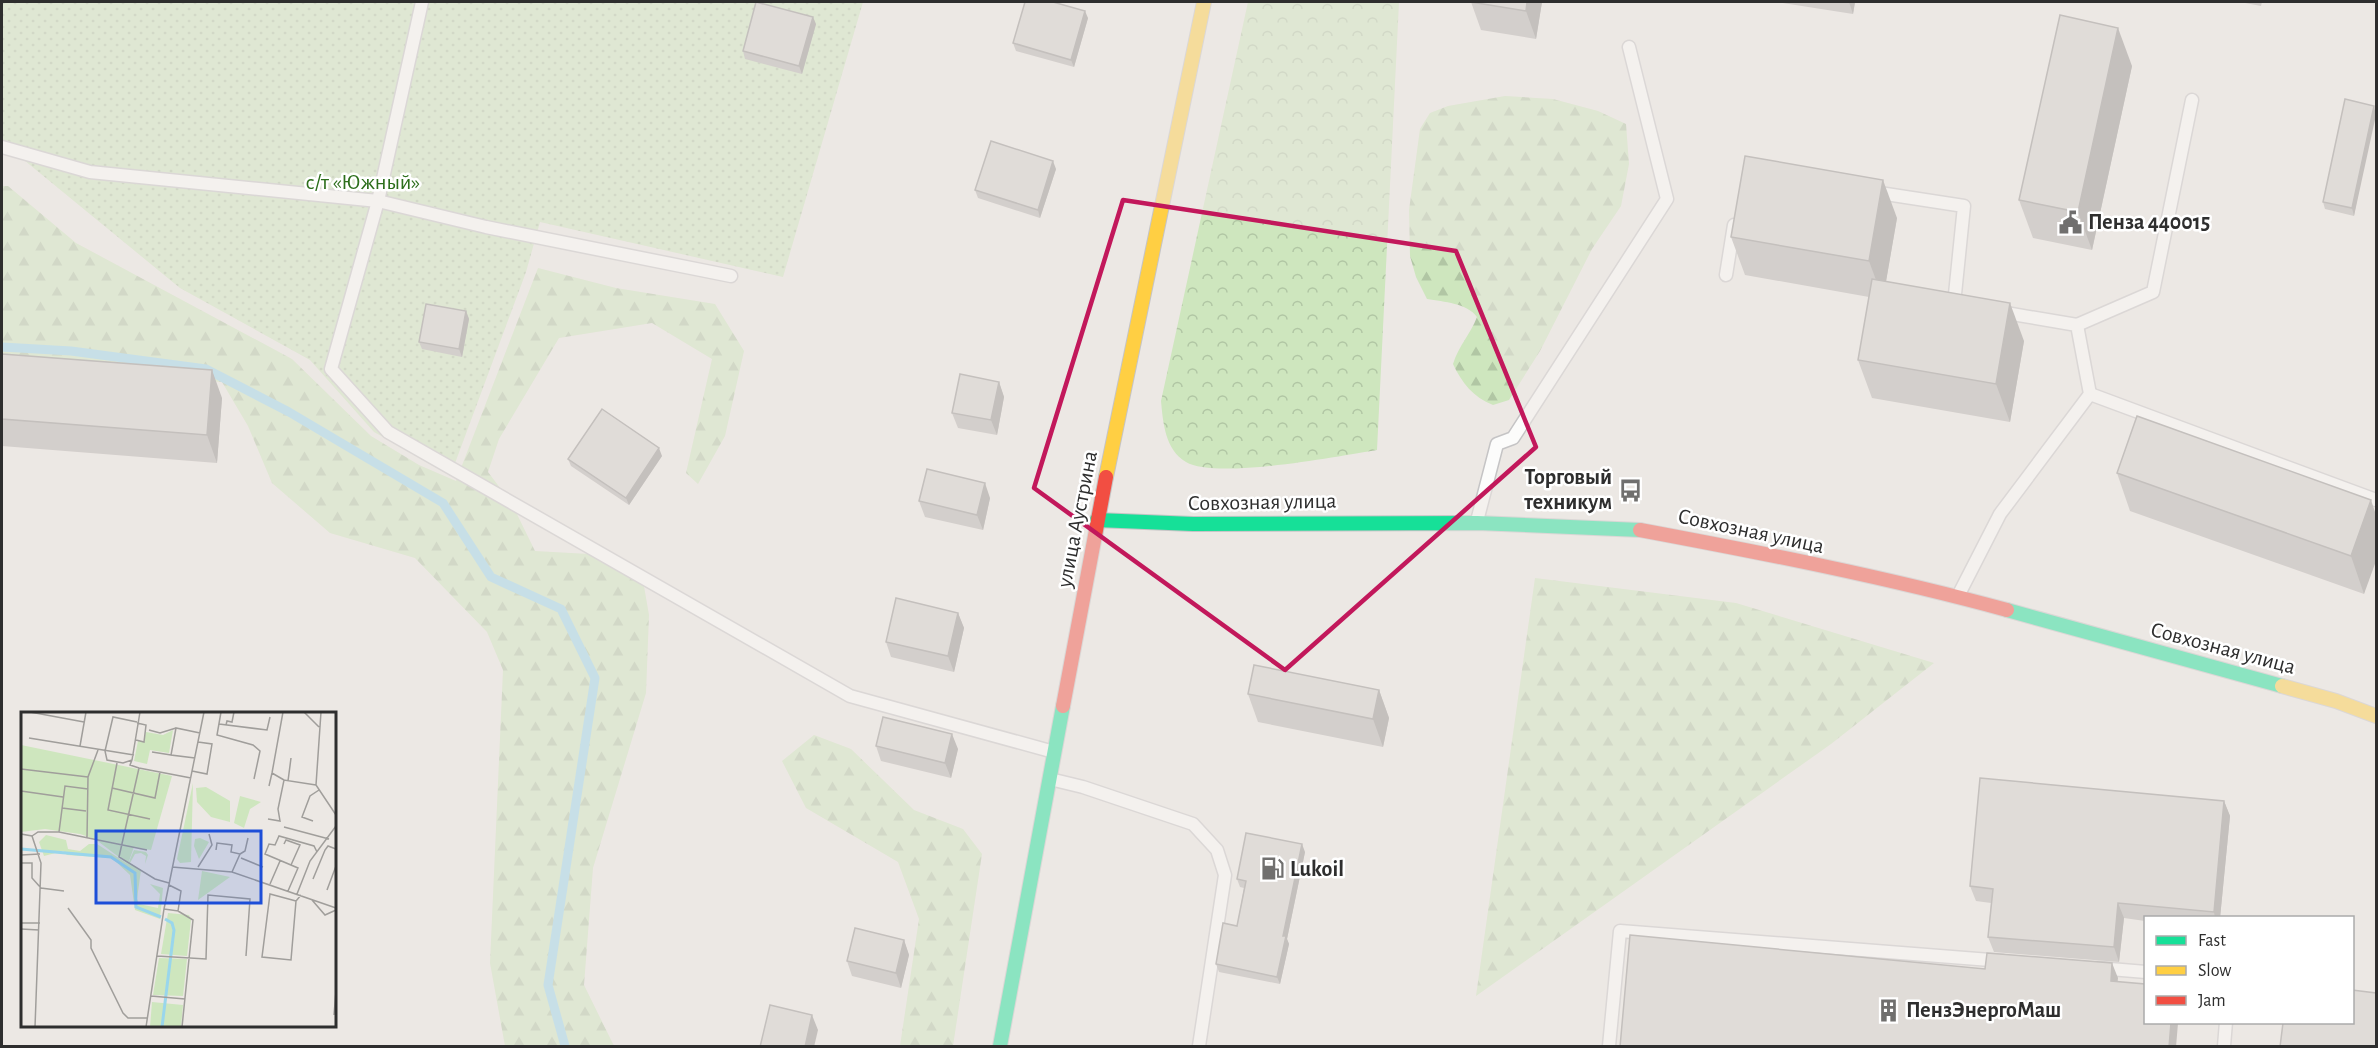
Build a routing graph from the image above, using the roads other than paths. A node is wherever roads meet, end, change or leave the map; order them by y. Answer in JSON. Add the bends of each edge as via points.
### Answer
{"nodes":[{"id":1,"x":422,"y":2,"type":"edge"},
{"id":2,"x":1204,"y":2,"type":"edge"},
{"id":3,"x":1629,"y":47,"type":"dead end"},
{"id":4,"x":2192,"y":100,"type":"dead end"},
{"id":5,"x":2,"y":147,"type":"edge"},
{"id":6,"x":1859,"y":190,"type":"edge"},
{"id":7,"x":378,"y":201,"type":"junction"},
{"id":8,"x":1735,"y":218,"type":"edge"},
{"id":9,"x":1726,"y":275,"type":"dead end"},
{"id":10,"x":731,"y":276,"type":"dead end"},
{"id":11,"x":2077,"y":325,"type":"junction"},
{"id":12,"x":2090,"y":394,"type":"junction"},
{"id":13,"x":2376,"y":500,"type":"edge"},
{"id":14,"x":1097,"y":520,"type":"junction"},
{"id":15,"x":1477,"y":523,"type":"junction"},
{"id":16,"x":1958,"y":597,"type":"junction"},
{"id":17,"x":2376,"y":716,"type":"edge"},
{"id":18,"x":1055,"y":752,"type":"junction"},
{"id":19,"x":1050,"y":779,"type":"junction"},
{"id":20,"x":2014,"y":962,"type":"edge"},
{"id":21,"x":2086,"y":967,"type":"edge"},
{"id":22,"x":2144,"y":972,"type":"edge"},
{"id":23,"x":2226,"y":1024,"type":"edge"},
{"id":24,"x":1000,"y":1047,"type":"edge"},
{"id":25,"x":1198,"y":1047,"type":"edge"},
{"id":26,"x":1609,"y":1047,"type":"edge"},
{"id":27,"x":2224,"y":1047,"type":"edge"}],
"edges":[{"from":1,"to":7,"type":"lane"},
{"from":2,"to":14,"type":"main road","name":"улица Аустрина"},
{"from":3,"to":15,"type":"lane","via":[[1667,199],[1513,438],[1497,444]]},
{"from":4,"to":11,"type":"lane","via":[[2153,291]]},
{"from":5,"to":7,"type":"lane","via":[[90,172]]},
{"from":6,"to":11,"type":"lane","via":[[1964,206],[1954,304]]},
{"from":7,"to":10,"type":"lane","via":[[486,228]]},
{"from":7,"to":18,"type":"lane","via":[[331,369],[388,432],[850,696]]},
{"from":8,"to":9,"type":"lane"},
{"from":11,"to":12,"type":"lane"},
{"from":12,"to":13,"type":"lane"},
{"from":12,"to":16,"type":"lane","via":[[2000,513]]},
{"from":14,"to":15,"type":"main road","name":"Совхозная улица","via":[[1193,524]]},
{"from":14,"to":18,"type":"main road","name":"улица Аустрина"},
{"from":15,"to":16,"type":"main road","name":"Совхозная улица","via":[[1640,530]]},
{"from":16,"to":17,"type":"main road","name":"Совхозная улица","via":[[2336,701]]},
{"from":18,"to":19,"type":"main road","name":"улица Аустрина"},
{"from":19,"to":24,"type":"main road","name":"улица Аустрина"},
{"from":19,"to":25,"type":"lane","via":[[1193,824],[1217,850],[1226,875]]},
{"from":20,"to":26,"type":"lane","via":[[1620,931]]},
{"from":21,"to":22,"type":"lane"},
{"from":23,"to":27,"type":"lane"}]}
